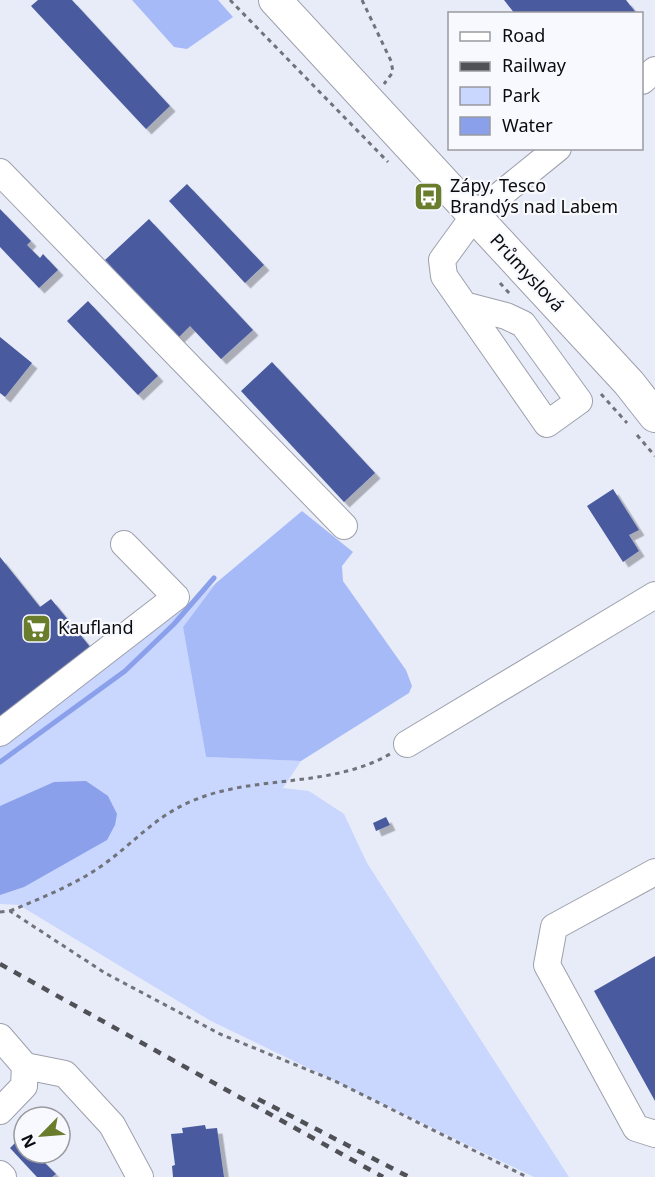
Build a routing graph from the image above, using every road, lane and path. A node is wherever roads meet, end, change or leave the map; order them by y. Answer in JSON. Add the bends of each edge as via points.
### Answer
{"nodes":[{"id":1,"x":275,"y":0,"type":"edge"},
{"id":2,"x":362,"y":0,"type":"edge"},
{"id":3,"x":655,"y":70,"type":"edge"},
{"id":4,"x":643,"y":80,"type":"edge"},
{"id":5,"x":382,"y":86,"type":"dead end"},
{"id":6,"x":556,"y":150,"type":"edge"},
{"id":7,"x":0,"y":172,"type":"edge"},
{"id":8,"x":474,"y":216,"type":"junction"},
{"id":9,"x":464,"y":305,"type":"junction"},
{"id":10,"x":655,"y":416,"type":"edge"},
{"id":11,"x":344,"y":526,"type":"dead end"},
{"id":12,"x":124,"y":544,"type":"dead end"},
{"id":13,"x":655,"y":595,"type":"edge"},
{"id":14,"x":0,"y":733,"type":"edge"},
{"id":15,"x":407,"y":744,"type":"joint"},
{"id":16,"x":655,"y":872,"type":"edge"},
{"id":17,"x":9,"y":911,"type":"junction"},
{"id":18,"x":0,"y":912,"type":"edge"},
{"id":19,"x":0,"y":1037,"type":"edge"},
{"id":20,"x":24,"y":1076,"type":"junction"},
{"id":21,"x":0,"y":1111,"type":"edge"},
{"id":22,"x":655,"y":1134,"type":"edge"},
{"id":23,"x":140,"y":1177,"type":"edge"},
{"id":24,"x":527,"y":1177,"type":"edge"}],
"edges":[{"from":1,"to":8,"type":"main road","name":"Průmyslová"},
{"from":2,"to":5,"type":"path","via":[[392,61],[393,72]]},
{"from":3,"to":4,"type":"street"},
{"from":6,"to":8,"type":"street"},
{"from":7,"to":11,"type":"street"},
{"from":8,"to":9,"type":"street","via":[[442,260],[444,276]]},
{"from":8,"to":10,"type":"main road","name":"Průmyslová"},
{"from":9,"to":9,"type":"street","via":[[547,424],[579,401],[523,324]]},
{"from":12,"to":14,"type":"street","via":[[176,597]]},
{"from":13,"to":15,"type":"street"},
{"from":15,"to":17,"type":"path","via":[[379,760],[343,772],[229,787],[192,800],[165,813],[123,850],[78,881]]},
{"from":16,"to":22,"type":"street","via":[[554,927],[547,965],[636,1128]]},
{"from":17,"to":18,"type":"path"},
{"from":17,"to":24,"type":"path","via":[[105,974],[220,1034],[335,1082]]},
{"from":19,"to":20,"type":"street"},
{"from":20,"to":21,"type":"street"},
{"from":20,"to":23,"type":"street","via":[[65,1074],[112,1125]]}]}
